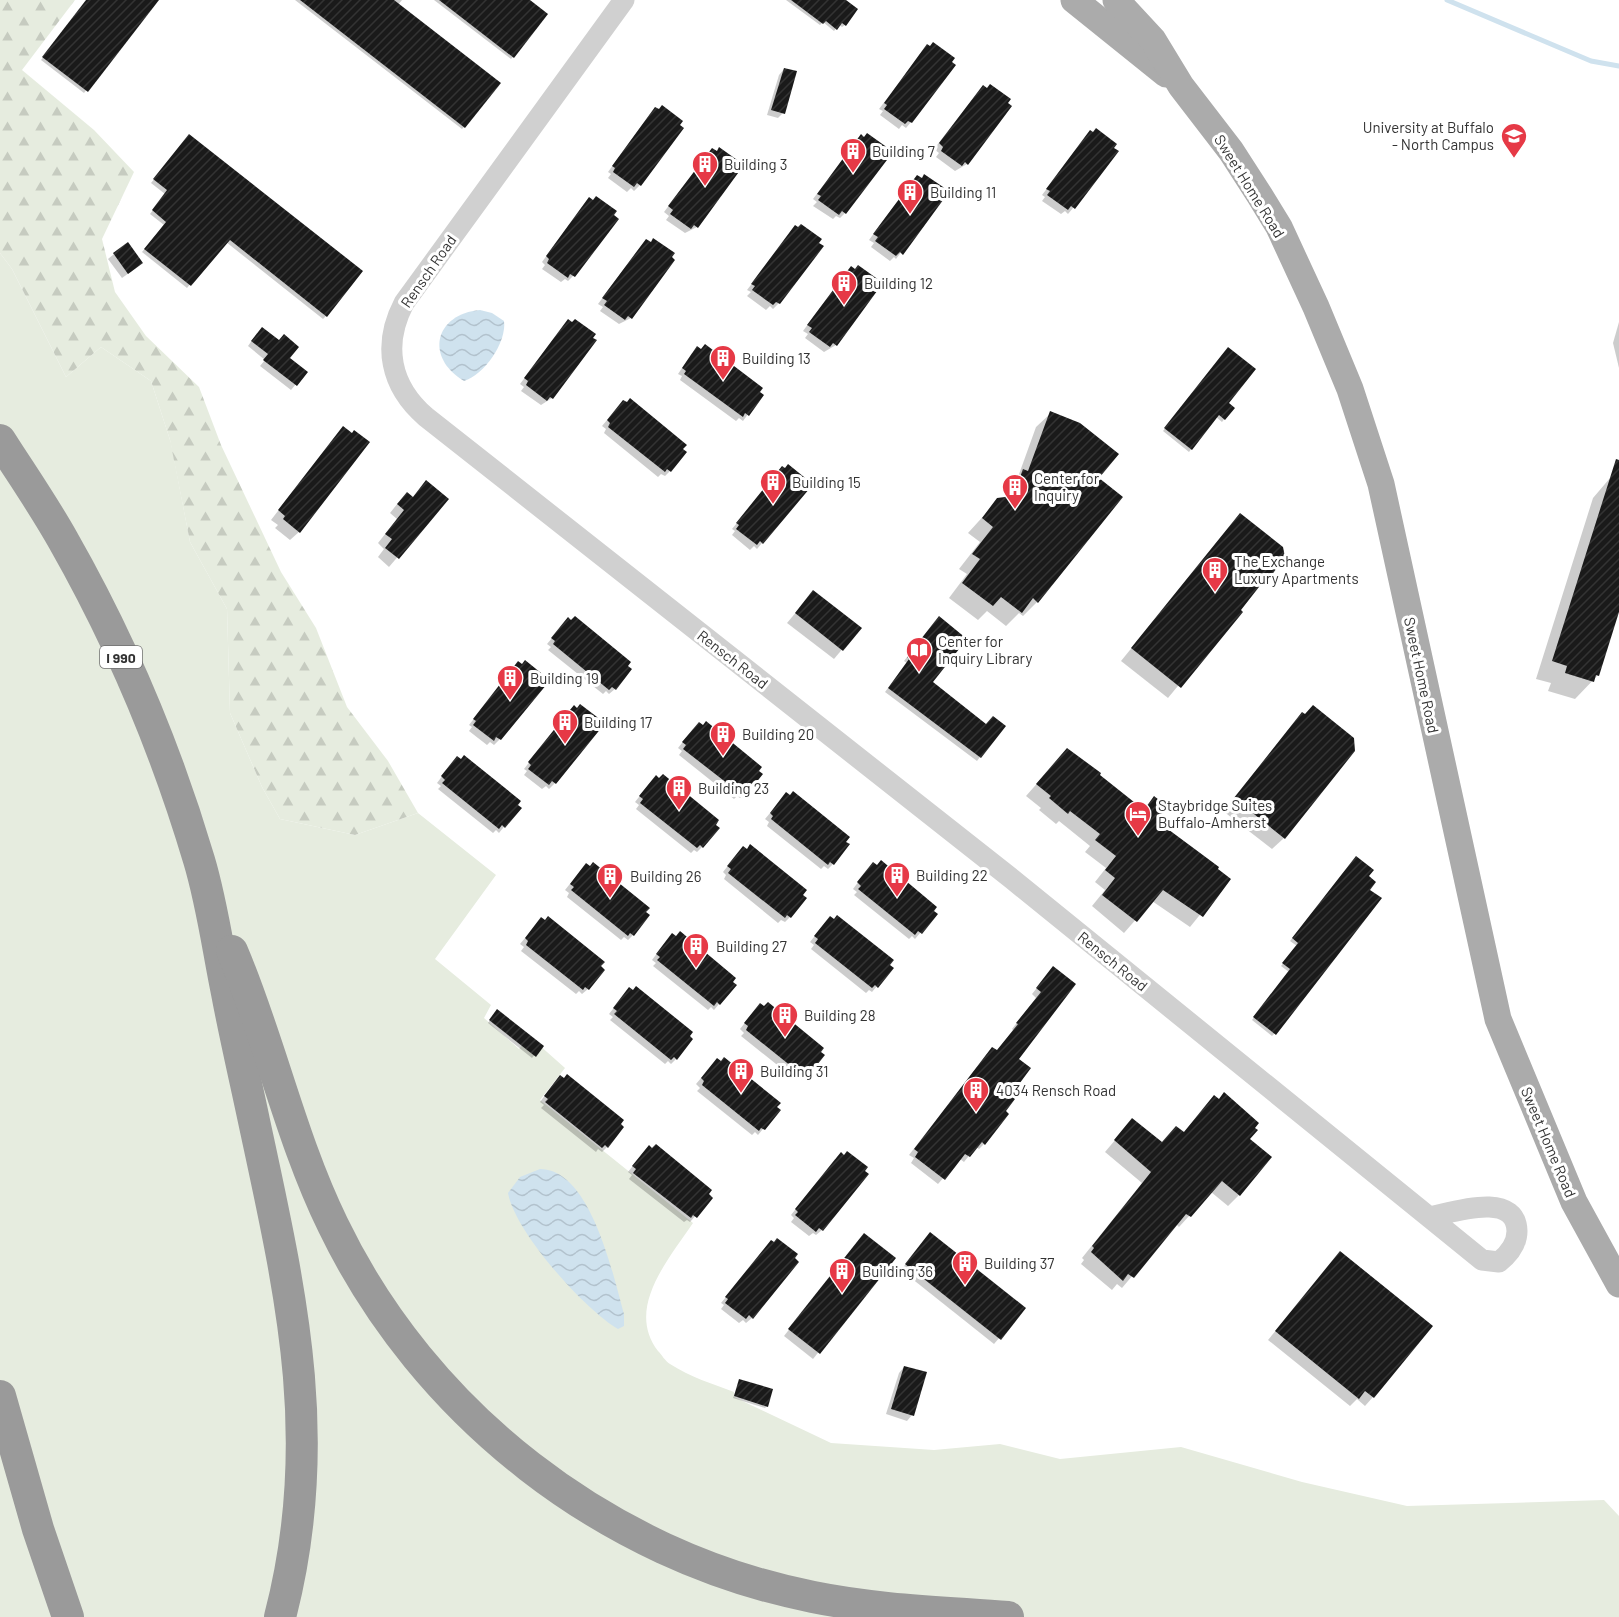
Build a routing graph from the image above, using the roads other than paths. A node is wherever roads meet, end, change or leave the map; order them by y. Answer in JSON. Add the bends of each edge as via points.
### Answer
{"nodes":[{"id":1,"x":624,"y":0,"type":"edge"},
{"id":2,"x":1074,"y":0,"type":"edge"},
{"id":3,"x":1116,"y":0,"type":"edge"},
{"id":4,"x":1181,"y":86,"type":"junction"},
{"id":5,"x":0,"y":440,"type":"edge"},
{"id":6,"x":207,"y":890,"type":"junction"},
{"id":7,"x":1429,"y":1217,"type":"dead end"},
{"id":8,"x":1619,"y":1284,"type":"edge"},
{"id":9,"x":0,"y":1396,"type":"edge"},
{"id":10,"x":68,"y":1617,"type":"edge"},
{"id":11,"x":280,"y":1617,"type":"edge"},
{"id":12,"x":1008,"y":1617,"type":"edge"}],
"edges":[{"from":1,"to":7,"type":"street","name":"Rensch Road","via":[[404,303],[393,329],[391,357],[406,397],[426,417],[1012,879]]},
{"from":2,"to":4,"type":"main road","name":"Sweet Home Road"},
{"from":3,"to":4,"type":"main road","name":"Sweet Home Road","via":[[1153,40]]},
{"from":4,"to":8,"type":"main road","name":"Sweet Home Road","via":[[1231,151],[1279,227],[1350,389],[1381,484],[1498,1019],[1574,1202]]},
{"from":5,"to":6,"type":"highway","number":"I 990","via":[[62,538],[123,661],[173,783]]},
{"from":6,"to":11,"type":"highway","via":[[277,1230],[299,1365],[304,1433],[302,1500]]},
{"from":6,"to":12,"type":"highway","via":[[249,992],[306,1162],[344,1248],[379,1306],[417,1357],[485,1430],[565,1493],[622,1527],[681,1556],[746,1580],[846,1602]]},
{"from":9,"to":10,"type":"highway"}]}
